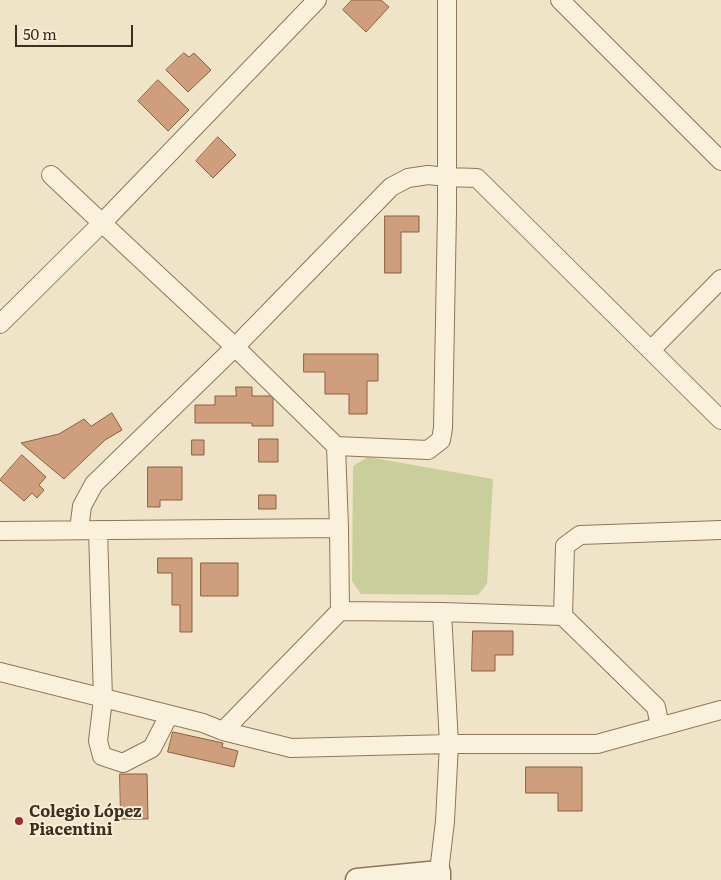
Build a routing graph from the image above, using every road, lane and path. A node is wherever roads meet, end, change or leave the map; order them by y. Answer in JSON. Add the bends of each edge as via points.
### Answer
{"nodes":[{"id":1,"x":318,"y":0,"type":"edge"},
{"id":2,"x":446,"y":0,"type":"edge"},
{"id":3,"x":560,"y":0,"type":"edge"},
{"id":4,"x":721,"y":161,"type":"edge"},
{"id":5,"x":51,"y":175,"type":"dead end"},
{"id":6,"x":447,"y":177,"type":"junction"},
{"id":7,"x":102,"y":222,"type":"junction"},
{"id":8,"x":721,"y":279,"type":"edge"},
{"id":9,"x":0,"y":324,"type":"edge"},
{"id":10,"x":234,"y":347,"type":"junction"},
{"id":11,"x":651,"y":350,"type":"junction"},
{"id":12,"x":721,"y":420,"type":"edge"},
{"id":13,"x":336,"y":446,"type":"junction"},
{"id":14,"x":339,"y":528,"type":"junction"},
{"id":15,"x":79,"y":530,"type":"junction"},
{"id":16,"x":98,"y":530,"type":"junction"},
{"id":17,"x":721,"y":530,"type":"edge"},
{"id":18,"x":0,"y":531,"type":"edge"},
{"id":19,"x":340,"y":611,"type":"junction"},
{"id":20,"x":442,"y":612,"type":"junction"},
{"id":21,"x":563,"y":616,"type":"junction"},
{"id":22,"x":0,"y":672,"type":"edge"},
{"id":23,"x":103,"y":699,"type":"junction"},
{"id":24,"x":721,"y":710,"type":"edge"},
{"id":25,"x":169,"y":715,"type":"junction"},
{"id":26,"x":660,"y":726,"type":"junction"},
{"id":27,"x":223,"y":731,"type":"junction"},
{"id":28,"x":449,"y":744,"type":"junction"},
{"id":29,"x":439,"y":876,"type":"edge"},
{"id":30,"x":357,"y":880,"type":"edge"}],
"edges":[{"from":1,"to":7,"type":"street"},
{"from":2,"to":6,"type":"street"},
{"from":3,"to":4,"type":"street"},
{"from":5,"to":7,"type":"street"},
{"from":6,"to":10,"type":"street","via":[[408,178],[391,187]]},
{"from":6,"to":11,"type":"street","via":[[478,178]]},
{"from":6,"to":13,"type":"street","via":[[441,440],[428,450]]},
{"from":7,"to":9,"type":"street"},
{"from":7,"to":10,"type":"street"},
{"from":8,"to":11,"type":"street"},
{"from":10,"to":13,"type":"street"},
{"from":10,"to":15,"type":"street","via":[[94,484],[82,506]]},
{"from":11,"to":12,"type":"street"},
{"from":13,"to":14,"type":"street"},
{"from":14,"to":16,"type":"street"},
{"from":14,"to":19,"type":"street"},
{"from":15,"to":16,"type":"street"},
{"from":15,"to":18,"type":"street"},
{"from":16,"to":23,"type":"street"},
{"from":17,"to":21,"type":"street","via":[[580,535],[564,546]]},
{"from":19,"to":20,"type":"street"},
{"from":19,"to":27,"type":"street"},
{"from":20,"to":21,"type":"street"},
{"from":20,"to":28,"type":"street"},
{"from":21,"to":26,"type":"street","via":[[656,707]]},
{"from":22,"to":23,"type":"street"},
{"from":23,"to":25,"type":"street"},
{"from":23,"to":25,"type":"street","via":[[98,741],[102,756],[123,763],[152,748]]},
{"from":24,"to":26,"type":"street"},
{"from":25,"to":27,"type":"street"},
{"from":26,"to":28,"type":"street","via":[[597,744]]},
{"from":27,"to":28,"type":"street","via":[[292,748]]},
{"from":28,"to":29,"type":"street"},
{"from":29,"to":30,"type":"street"}]}
